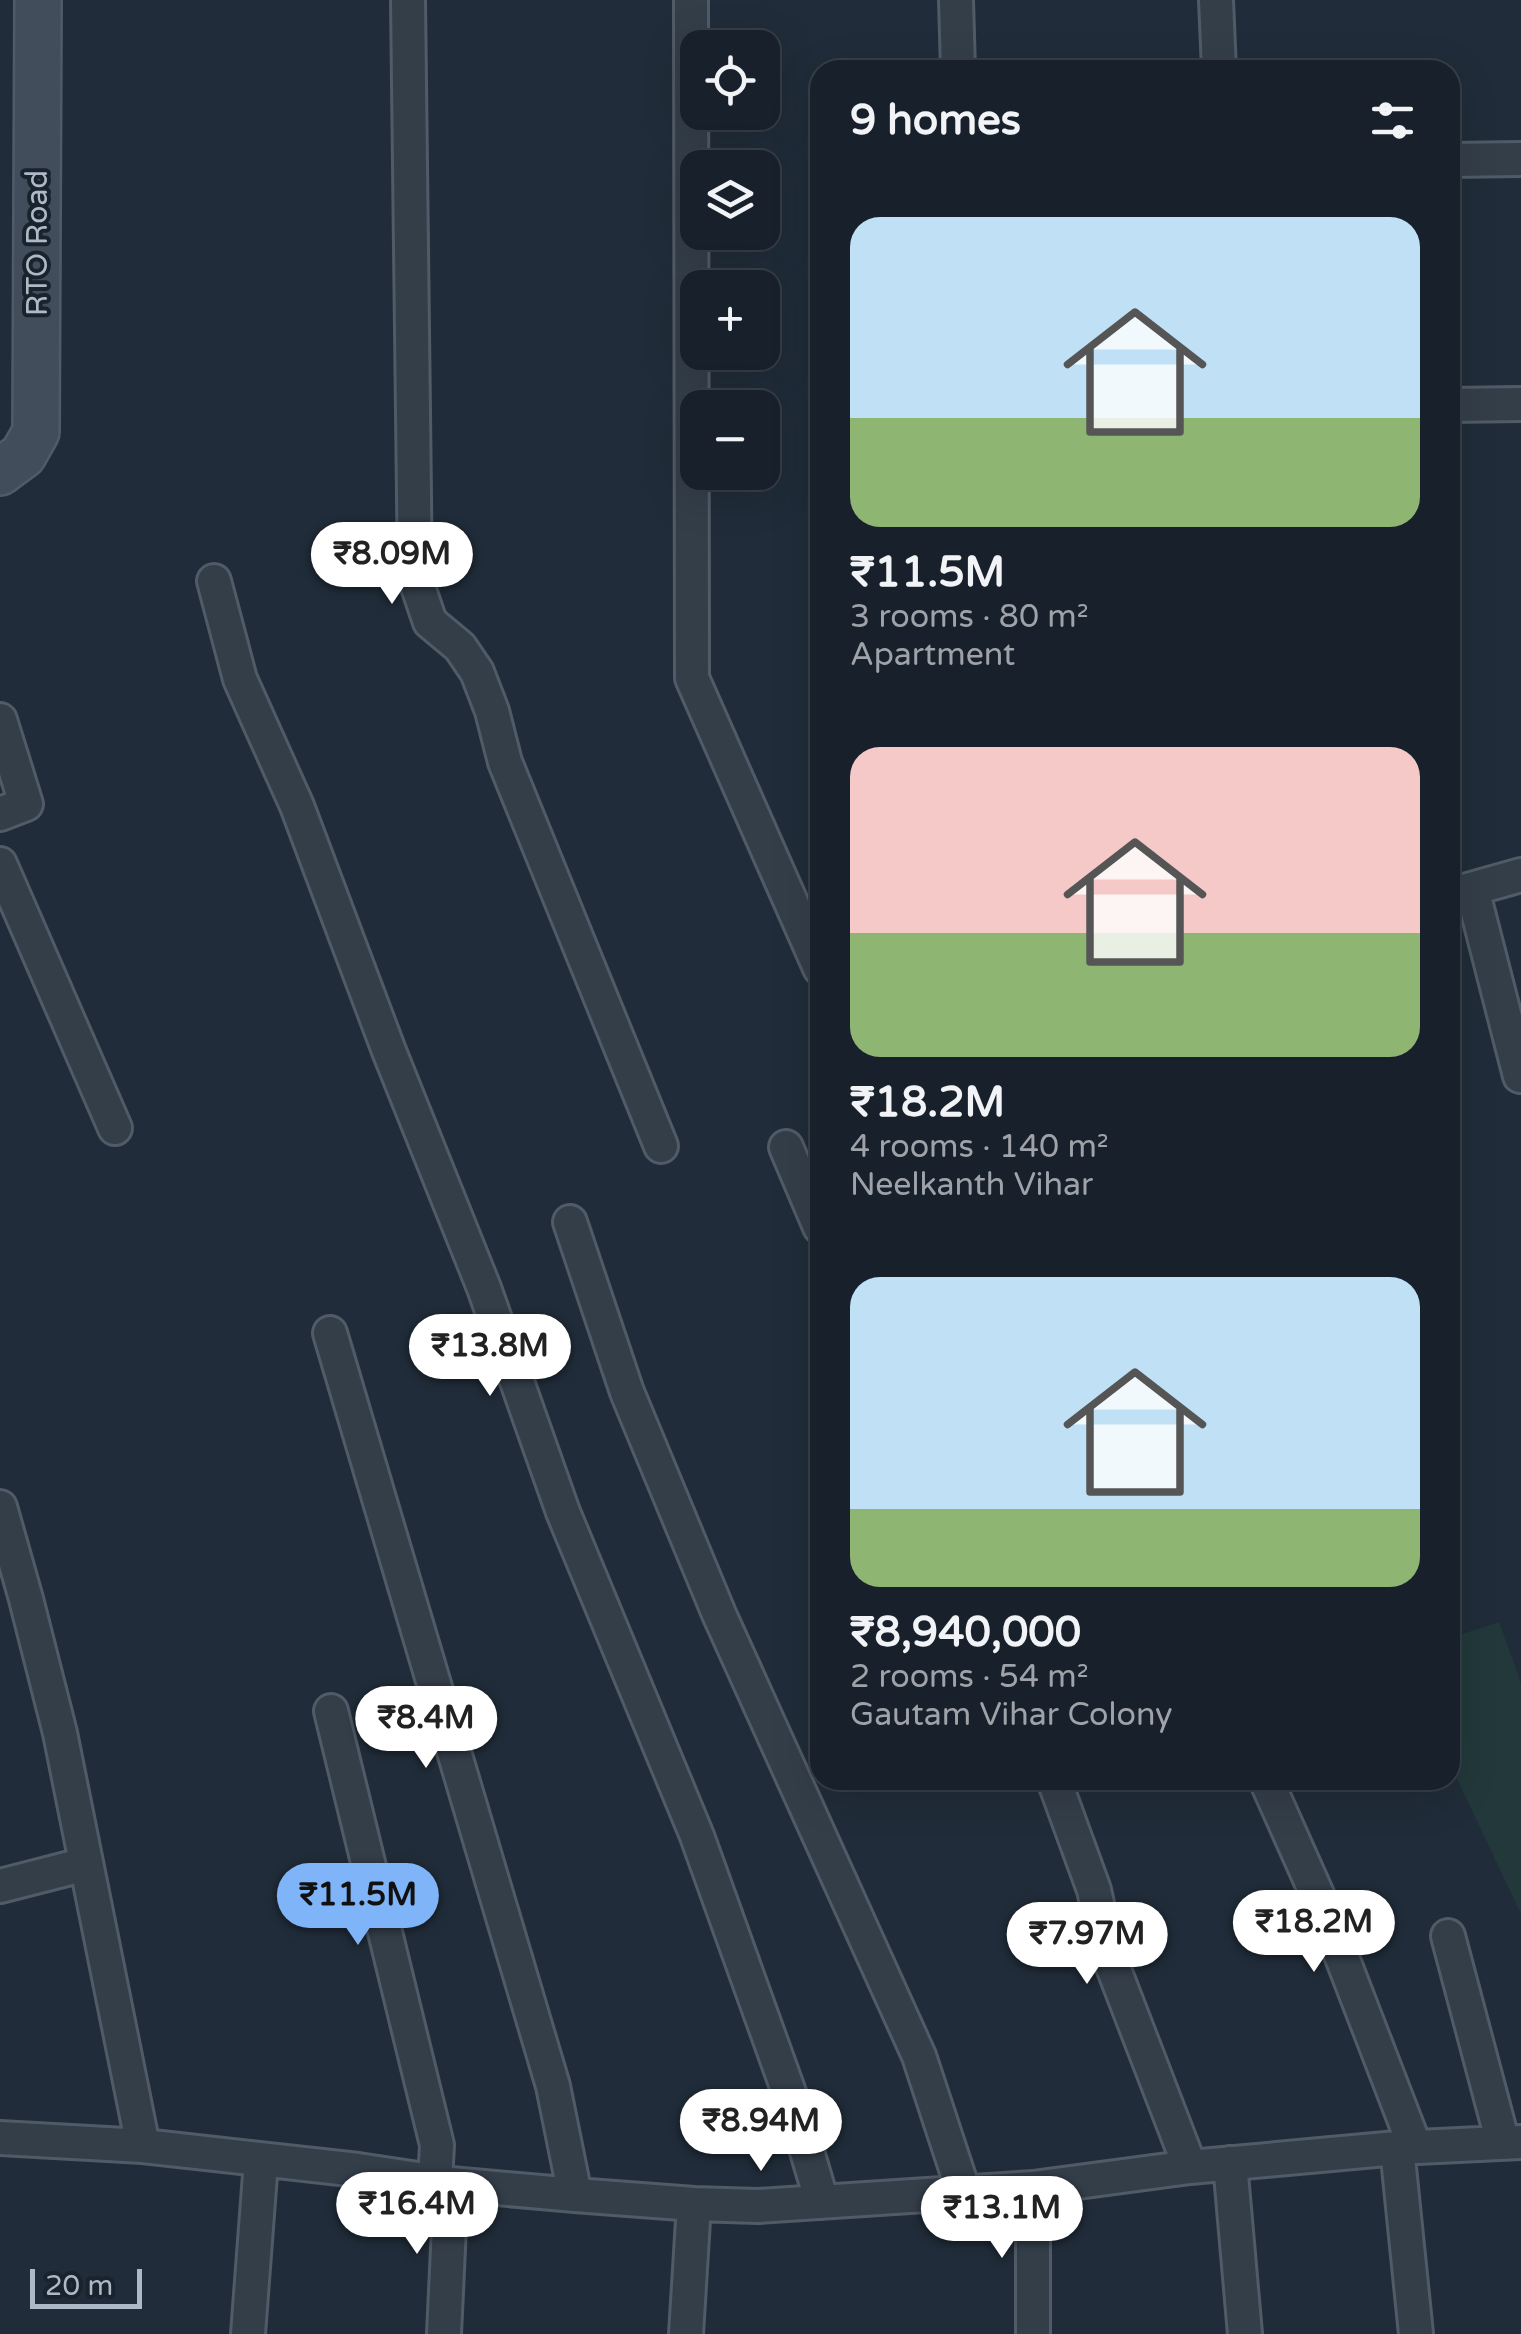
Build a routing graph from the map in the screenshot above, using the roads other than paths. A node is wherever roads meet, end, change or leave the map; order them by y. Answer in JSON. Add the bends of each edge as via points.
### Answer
{"nodes":[{"id":1,"x":38,"y":0,"type":"edge"},
{"id":2,"x":408,"y":0,"type":"edge"},
{"id":3,"x":691,"y":0,"type":"edge"},
{"id":4,"x":956,"y":0,"type":"edge"},
{"id":5,"x":1216,"y":0,"type":"edge"},
{"id":6,"x":958,"y":60,"type":"edge"},
{"id":7,"x":1219,"y":60,"type":"edge"},
{"id":8,"x":1521,"y":159,"type":"edge"},
{"id":9,"x":1460,"y":160,"type":"edge"},
{"id":10,"x":1521,"y":404,"type":"edge"},
{"id":11,"x":1460,"y":405,"type":"edge"},
{"id":12,"x":0,"y":472,"type":"edge"},
{"id":13,"x":214,"y":581,"type":"dead end"},
{"id":14,"x":0,"y":720,"type":"edge"},
{"id":15,"x":0,"y":814,"type":"edge"},
{"id":16,"x":0,"y":864,"type":"edge"},
{"id":17,"x":1521,"y":875,"type":"edge"},
{"id":18,"x":1461,"y":892,"type":"edge"},
{"id":19,"x":810,"y":945,"type":"edge"},
{"id":20,"x":1520,"y":1076,"type":"edge"},
{"id":21,"x":114,"y":1128,"type":"dead end"},
{"id":22,"x":661,"y":1146,"type":"dead end"},
{"id":23,"x":786,"y":1146,"type":"dead end"},
{"id":24,"x":810,"y":1202,"type":"edge"},
{"id":25,"x":570,"y":1222,"type":"dead end"},
{"id":26,"x":330,"y":1333,"type":"dead end"},
{"id":27,"x":0,"y":1507,"type":"edge"},
{"id":28,"x":331,"y":1710,"type":"dead end"},
{"id":29,"x":1058,"y":1790,"type":"edge"},
{"id":30,"x":1270,"y":1790,"type":"edge"},
{"id":31,"x":86,"y":1864,"type":"junction"},
{"id":32,"x":0,"y":1886,"type":"edge"},
{"id":33,"x":1448,"y":1936,"type":"dead end"},
{"id":34,"x":0,"y":2138,"type":"edge"},
{"id":35,"x":1512,"y":2143,"type":"edge"},
{"id":36,"x":144,"y":2146,"type":"junction"},
{"id":37,"x":1406,"y":2148,"type":"junction"},
{"id":38,"x":261,"y":2160,"type":"junction"},
{"id":39,"x":1230,"y":2163,"type":"junction"},
{"id":40,"x":1190,"y":2166,"type":"junction"},
{"id":41,"x":443,"y":2182,"type":"junction"},
{"id":42,"x":1033,"y":2188,"type":"junction"},
{"id":43,"x":964,"y":2193,"type":"junction"},
{"id":44,"x":576,"y":2195,"type":"junction"},
{"id":45,"x":822,"y":2202,"type":"junction"},
{"id":46,"x":694,"y":2204,"type":"junction"},
{"id":47,"x":248,"y":2334,"type":"edge"},
{"id":48,"x":444,"y":2334,"type":"edge"},
{"id":49,"x":686,"y":2334,"type":"edge"},
{"id":50,"x":1033,"y":2334,"type":"edge"},
{"id":51,"x":1245,"y":2334,"type":"edge"},
{"id":52,"x":1416,"y":2334,"type":"edge"}],
"edges":[{"from":1,"to":12,"type":"street","name":"RTO Road","via":[[36,432],[23,454]]},
{"from":2,"to":22,"type":"street","via":[[415,578],[430,622],[477,672],[505,762]]},
{"from":3,"to":19,"type":"street","via":[[692,678]]},
{"from":4,"to":6,"type":"street"},
{"from":5,"to":7,"type":"street"},
{"from":8,"to":9,"type":"street"},
{"from":10,"to":11,"type":"street"},
{"from":13,"to":45,"type":"street","via":[[240,679],[297,806],[484,1288],[563,1512],[697,1836]]},
{"from":14,"to":15,"type":"street","via":[[26,804]]},
{"from":16,"to":21,"type":"street"},
{"from":17,"to":18,"type":"street"},
{"from":18,"to":20,"type":"street"},
{"from":23,"to":24,"type":"street"},
{"from":25,"to":43,"type":"street","via":[[627,1392],[719,1614],[919,2056]]},
{"from":26,"to":44,"type":"street","via":[[553,2086]]},
{"from":27,"to":31,"type":"street","via":[[60,1733]]},
{"from":28,"to":41,"type":"street"},
{"from":29,"to":40,"type":"street","via":[[1094,1890],[1108,1954]]},
{"from":30,"to":37,"type":"street","via":[[1322,1908]]},
{"from":31,"to":32,"type":"street"},
{"from":31,"to":36,"type":"street"},
{"from":33,"to":35,"type":"street"},
{"from":34,"to":36,"type":"street"},
{"from":35,"to":37,"type":"street"},
{"from":36,"to":38,"type":"street"},
{"from":37,"to":39,"type":"street"},
{"from":37,"to":52,"type":"street"},
{"from":38,"to":41,"type":"street"},
{"from":38,"to":47,"type":"street"},
{"from":39,"to":40,"type":"street"},
{"from":39,"to":51,"type":"street"},
{"from":40,"to":42,"type":"street"},
{"from":41,"to":44,"type":"street"},
{"from":41,"to":48,"type":"street"},
{"from":42,"to":43,"type":"street"},
{"from":42,"to":50,"type":"street"},
{"from":43,"to":45,"type":"street"},
{"from":44,"to":46,"type":"street"},
{"from":45,"to":46,"type":"street"},
{"from":46,"to":49,"type":"street"}]}
